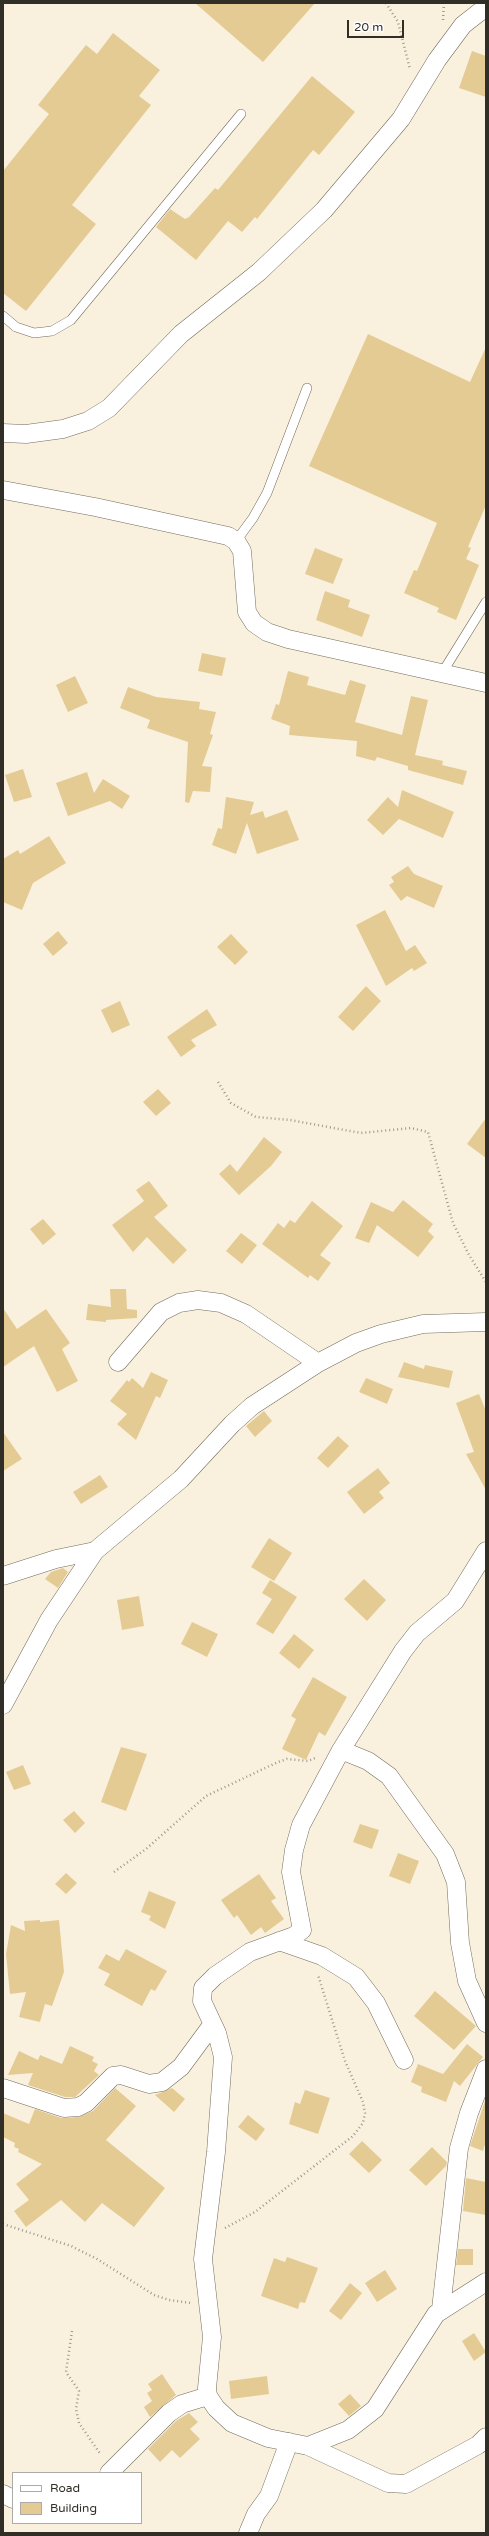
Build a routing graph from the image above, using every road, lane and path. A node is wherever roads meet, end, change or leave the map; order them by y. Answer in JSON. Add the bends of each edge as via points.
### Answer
{"nodes":[{"id":1,"x":386,"y":3,"type":"edge"},
{"id":2,"x":486,"y":7,"type":"edge"},
{"id":3,"x":415,"y":97,"type":"junction"},
{"id":4,"x":241,"y":114,"type":"dead end"},
{"id":5,"x":3,"y":316,"type":"edge"},
{"id":6,"x":307,"y":388,"type":"dead end"},
{"id":7,"x":3,"y":433,"type":"edge"},
{"id":8,"x":3,"y":490,"type":"edge"},
{"id":9,"x":236,"y":541,"type":"junction"},
{"id":10,"x":486,"y":602,"type":"edge"},
{"id":11,"x":442,"y":673,"type":"junction"},
{"id":12,"x":486,"y":683,"type":"edge"},
{"id":13,"x":218,"y":1082,"type":"dead end"},
{"id":14,"x":486,"y":1282,"type":"edge"},
{"id":15,"x":486,"y":1322,"type":"edge"},
{"id":16,"x":118,"y":1362,"type":"dead end"},
{"id":17,"x":318,"y":1363,"type":"junction"},
{"id":18,"x":95,"y":1551,"type":"junction"},
{"id":19,"x":486,"y":1551,"type":"edge"},
{"id":20,"x":3,"y":1576,"type":"edge"},
{"id":21,"x":4,"y":1701,"type":"edge"},
{"id":22,"x":340,"y":1750,"type":"junction"},
{"id":23,"x":114,"y":1872,"type":"dead end"},
{"id":24,"x":279,"y":1941,"type":"junction"},
{"id":25,"x":308,"y":1951,"type":"junction"},
{"id":26,"x":486,"y":2023,"type":"edge"},
{"id":27,"x":212,"y":2025,"type":"junction"},
{"id":28,"x":404,"y":2060,"type":"dead end"},
{"id":29,"x":486,"y":2069,"type":"edge"},
{"id":30,"x":3,"y":2088,"type":"edge"},
{"id":31,"x":3,"y":2224,"type":"edge"},
{"id":32,"x":206,"y":2234,"type":"junction"},
{"id":33,"x":486,"y":2282,"type":"edge"},
{"id":34,"x":209,"y":2303,"type":"junction"},
{"id":35,"x":441,"y":2309,"type":"junction"},
{"id":36,"x":72,"y":2331,"type":"dead end"},
{"id":37,"x":208,"y":2396,"type":"junction"},
{"id":38,"x":486,"y":2437,"type":"edge"},
{"id":39,"x":289,"y":2442,"type":"junction"},
{"id":40,"x":308,"y":2446,"type":"junction"},
{"id":41,"x":111,"y":2471,"type":"edge"},
{"id":42,"x":3,"y":2494,"type":"edge"},
{"id":43,"x":12,"y":2498,"type":"edge"},
{"id":44,"x":248,"y":2533,"type":"edge"}],
"edges":[{"from":1,"to":3,"type":"path","via":[[396,18],[405,44]]},
{"from":2,"to":3,"type":"street","via":[[463,25]]},
{"from":3,"to":7,"type":"street","via":[[401,119],[324,210],[259,272],[181,334],[109,408],[88,421],[63,429],[26,434]]},
{"from":4,"to":5,"type":"lane","via":[[71,320],[52,331],[34,333],[16,327]]},
{"from":6,"to":9,"type":"lane","via":[[267,493]]},
{"from":8,"to":9,"type":"street","via":[[216,532]]},
{"from":9,"to":11,"type":"street","via":[[242,551],[246,611],[261,628],[281,638]]},
{"from":10,"to":11,"type":"lane"},
{"from":11,"to":12,"type":"street"},
{"from":13,"to":14,"type":"path","via":[[231,1103],[256,1117],[290,1120],[361,1133],[410,1128],[428,1132],[453,1223]]},
{"from":15,"to":17,"type":"street","via":[[439,1323],[400,1329],[356,1343]]},
{"from":16,"to":17,"type":"street","via":[[161,1312],[179,1303],[198,1300],[221,1303],[246,1314]]},
{"from":17,"to":18,"type":"street","via":[[243,1413],[181,1479]]},
{"from":18,"to":20,"type":"street"},
{"from":18,"to":21,"type":"street","via":[[49,1620]]},
{"from":19,"to":22,"type":"street","via":[[455,1601],[417,1633],[403,1651]]},
{"from":22,"to":23,"type":"path","via":[[308,1761],[284,1760],[219,1788],[195,1804],[146,1849]]},
{"from":22,"to":24,"type":"street","via":[[301,1825],[294,1850],[292,1884],[302,1928],[294,1936]]},
{"from":22,"to":26,"type":"street","via":[[368,1761],[388,1776],[445,1854],[456,1882],[460,1942],[467,1982]]},
{"from":24,"to":25,"type":"street"},
{"from":24,"to":27,"type":"street","via":[[250,1952],[203,1987],[202,2001]]},
{"from":25,"to":28,"type":"street","via":[[336,1963],[356,1977],[376,2003]]},
{"from":25,"to":32,"type":"path","via":[[345,2061],[363,2102],[363,2123],[352,2136],[255,2212],[225,2228]]},
{"from":27,"to":30,"type":"street","via":[[181,2068],[162,2082],[149,2084],[121,2075],[113,2076],[86,2103],[78,2107],[64,2108]]},
{"from":27,"to":32,"type":"street","via":[[222,2053],[223,2080]]},
{"from":29,"to":35,"type":"street","via":[[459,2148]]},
{"from":31,"to":34,"type":"path","via":[[71,2246],[104,2263],[154,2295],[169,2300]]},
{"from":32,"to":34,"type":"street","via":[[203,2270]]},
{"from":33,"to":35,"type":"street"},
{"from":34,"to":37,"type":"street","via":[[212,2337],[206,2388]]},
{"from":35,"to":40,"type":"street","via":[[426,2328],[375,2409],[348,2430]]},
{"from":36,"to":41,"type":"path","via":[[66,2372],[78,2391],[76,2414],[83,2431]]},
{"from":37,"to":39,"type":"street","via":[[232,2423],[268,2438]]},
{"from":37,"to":41,"type":"street","via":[[182,2404],[169,2413]]},
{"from":38,"to":40,"type":"street","via":[[478,2445],[406,2484],[388,2483]]},
{"from":39,"to":40,"type":"street"},
{"from":39,"to":44,"type":"street","via":[[269,2496],[256,2514]]},
{"from":42,"to":43,"type":"street"}]}
